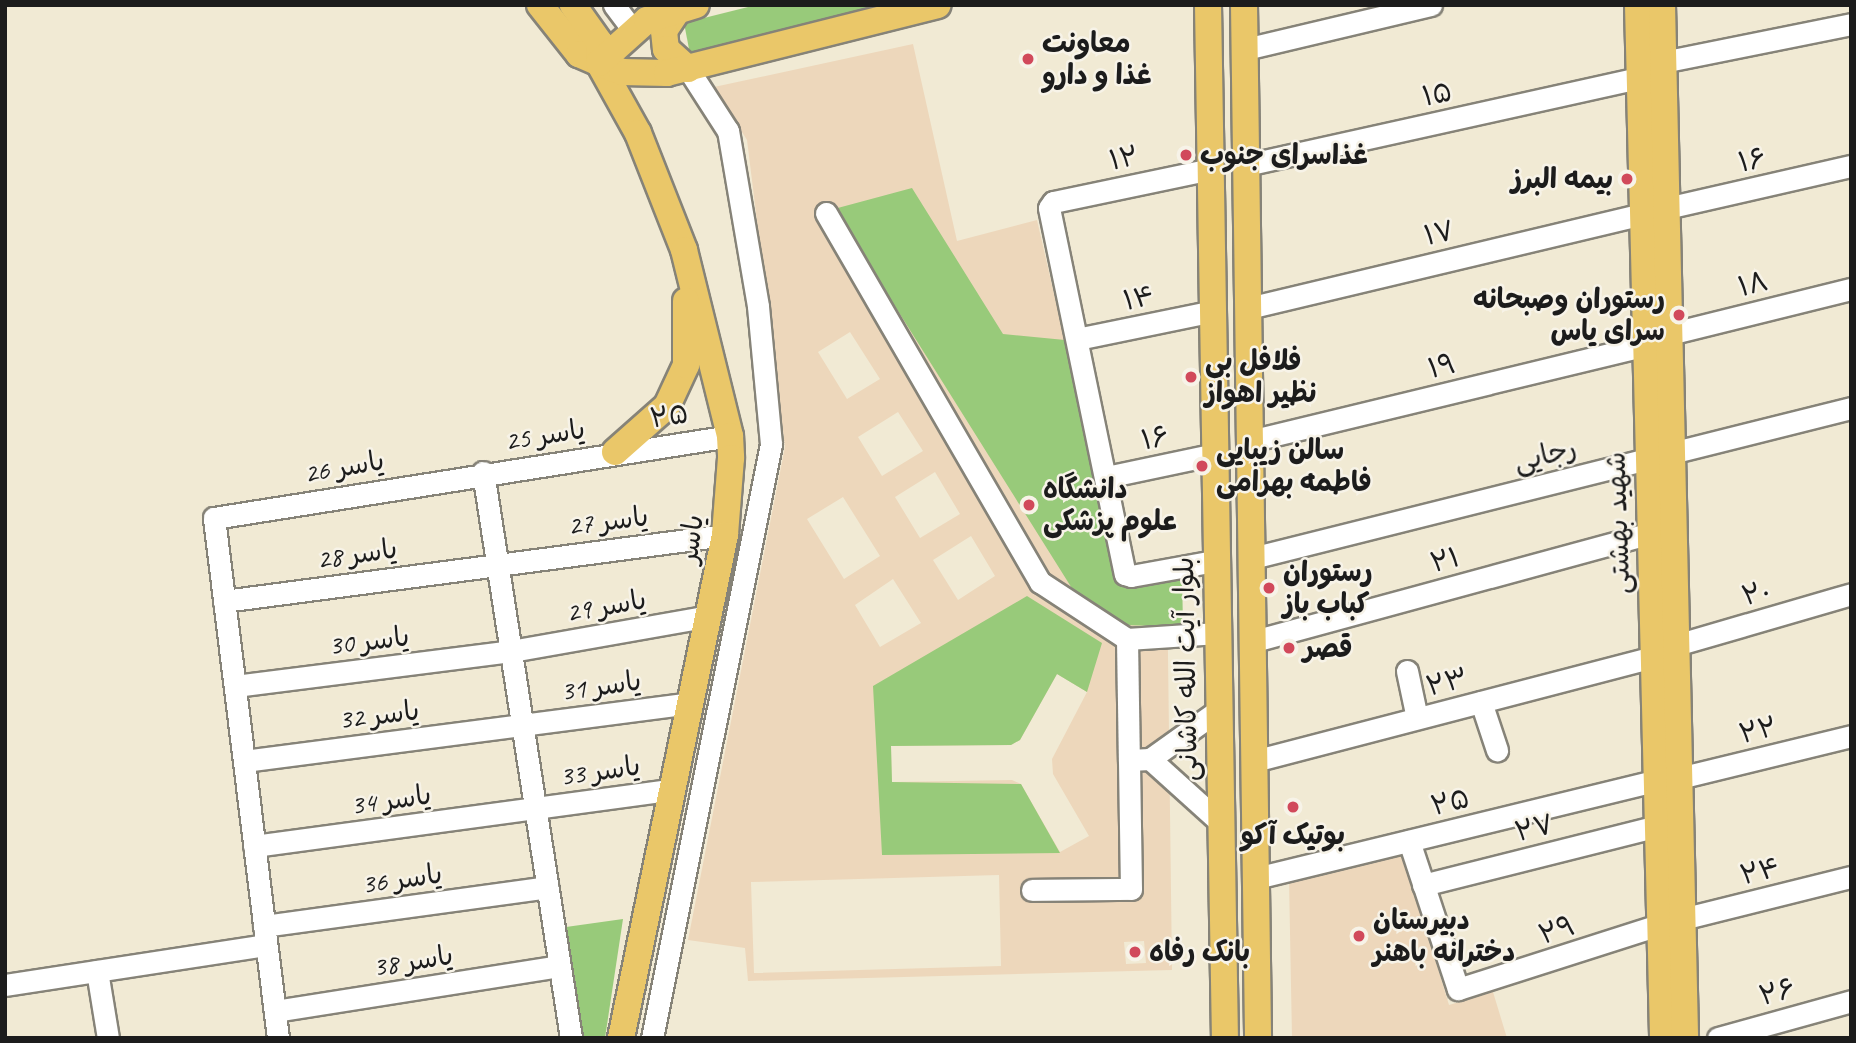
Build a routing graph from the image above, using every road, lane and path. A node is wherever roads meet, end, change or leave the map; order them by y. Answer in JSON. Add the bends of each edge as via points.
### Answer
{"nodes":[{"id":1,"x":540,"y":5,"type":"edge"},
{"id":2,"x":573,"y":5,"type":"edge"},
{"id":3,"x":614,"y":5,"type":"edge"},
{"id":4,"x":938,"y":5,"type":"edge"},
{"id":5,"x":1208,"y":5,"type":"edge"},
{"id":6,"x":1244,"y":5,"type":"edge"},
{"id":7,"x":1431,"y":5,"type":"edge"},
{"id":8,"x":1638,"y":5,"type":"edge"},
{"id":9,"x":1662,"y":5,"type":"edge"},
{"id":10,"x":687,"y":8,"type":"edge"},
{"id":11,"x":1851,"y":24,"type":"edge"},
{"id":12,"x":633,"y":30,"type":"junction"},
{"id":13,"x":1245,"y":49,"type":"junction"},
{"id":14,"x":1663,"y":62,"type":"junction"},
{"id":15,"x":599,"y":64,"type":"junction"},
{"id":16,"x":688,"y":69,"type":"junction"},
{"id":17,"x":1640,"y":78,"type":"junction"},
{"id":18,"x":1246,"y":165,"type":"junction"},
{"id":19,"x":1851,"y":166,"type":"edge"},
{"id":20,"x":1211,"y":169,"type":"junction"},
{"id":21,"x":1655,"y":211,"type":"junction"},
{"id":22,"x":826,"y":213,"type":"dead end"},
{"id":23,"x":684,"y":250,"type":"junction"},
{"id":24,"x":1851,"y":289,"type":"edge"},
{"id":25,"x":1248,"y":307,"type":"junction"},
{"id":26,"x":1213,"y":311,"type":"junction"},
{"id":27,"x":1077,"y":339,"type":"junction"},
{"id":28,"x":1658,"y":340,"type":"junction"},
{"id":29,"x":1851,"y":408,"type":"edge"},
{"id":30,"x":730,"y":436,"type":"junction"},
{"id":31,"x":1250,"y":441,"type":"junction"},
{"id":32,"x":615,"y":452,"type":"junction"},
{"id":33,"x":1215,"y":454,"type":"junction"},
{"id":34,"x":1659,"y":455,"type":"junction"},
{"id":35,"x":483,"y":472,"type":"junction"},
{"id":36,"x":1105,"y":477,"type":"junction"},
{"id":37,"x":1651,"y":533,"type":"junction"},
{"id":38,"x":725,"y":535,"type":"junction"},
{"id":39,"x":1252,"y":558,"type":"junction"},
{"id":40,"x":1214,"y":561,"type":"junction"},
{"id":41,"x":497,"y":562,"type":"junction"},
{"id":42,"x":1851,"y":594,"type":"edge"},
{"id":43,"x":224,"y":600,"type":"junction"},
{"id":44,"x":710,"y":616,"type":"junction"},
{"id":45,"x":1218,"y":633,"type":"junction"},
{"id":46,"x":1127,"y":639,"type":"junction"},
{"id":47,"x":1254,"y":641,"type":"junction"},
{"id":48,"x":511,"y":651,"type":"junction"},
{"id":49,"x":1665,"y":651,"type":"junction"},
{"id":50,"x":1408,"y":671,"type":"dead end"},
{"id":51,"x":235,"y":686,"type":"junction"},
{"id":52,"x":1480,"y":702,"type":"junction"},
{"id":53,"x":688,"y":703,"type":"junction"},
{"id":54,"x":1220,"y":709,"type":"junction"},
{"id":55,"x":1417,"y":718,"type":"junction"},
{"id":56,"x":522,"y":725,"type":"junction"},
{"id":57,"x":1851,"y":736,"type":"edge"},
{"id":58,"x":1497,"y":750,"type":"dead end"},
{"id":59,"x":1140,"y":759,"type":"junction"},
{"id":60,"x":244,"y":761,"type":"junction"},
{"id":61,"x":1254,"y":761,"type":"junction"},
{"id":62,"x":1668,"y":779,"type":"junction"},
{"id":63,"x":673,"y":789,"type":"junction"},
{"id":64,"x":535,"y":808,"type":"junction"},
{"id":65,"x":1222,"y":824,"type":"junction"},
{"id":66,"x":1658,"y":825,"type":"junction"},
{"id":67,"x":1409,"y":841,"type":"junction"},
{"id":68,"x":254,"y":846,"type":"junction"},
{"id":69,"x":1851,"y":877,"type":"edge"},
{"id":70,"x":1256,"y":878,"type":"junction"},
{"id":71,"x":1423,"y":885,"type":"junction"},
{"id":72,"x":547,"y":887,"type":"junction"},
{"id":73,"x":1032,"y":890,"type":"dead end"},
{"id":74,"x":1672,"y":921,"type":"junction"},
{"id":75,"x":265,"y":936,"type":"junction"},
{"id":76,"x":559,"y":966,"type":"junction"},
{"id":77,"x":97,"y":971,"type":"junction"},
{"id":78,"x":5,"y":985,"type":"edge"},
{"id":79,"x":1851,"y":1001,"type":"edge"},
{"id":80,"x":275,"y":1011,"type":"junction"},
{"id":81,"x":108,"y":1038,"type":"edge"},
{"id":82,"x":278,"y":1038,"type":"edge"},
{"id":83,"x":571,"y":1038,"type":"edge"},
{"id":84,"x":621,"y":1038,"type":"edge"},
{"id":85,"x":652,"y":1038,"type":"edge"},
{"id":86,"x":1225,"y":1038,"type":"edge"},
{"id":87,"x":1258,"y":1038,"type":"edge"},
{"id":88,"x":1663,"y":1038,"type":"edge"},
{"id":89,"x":1685,"y":1038,"type":"edge"},
{"id":90,"x":1717,"y":1038,"type":"edge"}],
"edges":[{"from":1,"to":15,"type":"main road","name":"یاسر","via":[[579,54]]},
{"from":2,"to":15,"type":"main road","name":"یاسر","via":[[600,43]]},
{"from":3,"to":12,"type":"street"},
{"from":4,"to":16,"type":"main road"},
{"from":5,"to":20,"type":"main road","name":"بلوار آیت الله کاشانی"},
{"from":6,"to":13,"type":"main road"},
{"from":7,"to":13,"type":"street"},
{"from":8,"to":17,"type":"main road","name":"شهید بهشتی"},
{"from":9,"to":14,"type":"main road","name":"شهید بهشتی"},
{"from":10,"to":12,"type":"main road"},
{"from":10,"to":16,"type":"main road","via":[[664,31],[666,49]]},
{"from":11,"to":14,"type":"street"},
{"from":12,"to":15,"type":"main road"},
{"from":13,"to":18,"type":"main road"},
{"from":14,"to":21,"type":"main road","name":"شهید بهشتی"},
{"from":15,"to":16,"type":"main road","via":[[622,72]]},
{"from":15,"to":23,"type":"main road","name":"یاسر","via":[[638,133]]},
{"from":16,"to":85,"type":"street","via":[[727,131],[758,306],[771,444]]},
{"from":17,"to":18,"type":"street","name":"۱۵"},
{"from":17,"to":21,"type":"main road","name":"شهید بهشتی"},
{"from":18,"to":25,"type":"main road"},
{"from":19,"to":21,"type":"street","name":"۱۶"},
{"from":20,"to":26,"type":"main road","name":"بلوار آیت الله کاشانی"},
{"from":20,"to":27,"type":"street","name":"۱۲","via":[[1049,204]]},
{"from":21,"to":25,"type":"street","name":"۱۷"},
{"from":21,"to":28,"type":"main road","name":"شهید بهشتی"},
{"from":22,"to":46,"type":"street","via":[[1040,582]]},
{"from":23,"to":30,"type":"main road","name":"یاسر"},
{"from":23,"to":32,"type":"main road","via":[[686,365],[667,406]]},
{"from":24,"to":28,"type":"street","name":"۱۸"},
{"from":25,"to":31,"type":"main road"},
{"from":26,"to":27,"type":"street","name":"۱۴"},
{"from":26,"to":33,"type":"main road","name":"بلوار آیت الله کاشانی"},
{"from":27,"to":36,"type":"street"},
{"from":28,"to":31,"type":"street","name":"۱۹"},
{"from":28,"to":34,"type":"main road","name":"شهید بهشتی"},
{"from":29,"to":34,"type":"street","name":"رجایی"},
{"from":30,"to":32,"type":"street","name":"۲۵"},
{"from":30,"to":38,"type":"main road","name":"یاسر"},
{"from":31,"to":39,"type":"main road"},
{"from":32,"to":35,"type":"street","name":"یاسر 25"},
{"from":33,"to":36,"type":"street","name":"۱۶"},
{"from":33,"to":40,"type":"main road","name":"بلوار آیت الله کاشانی"},
{"from":34,"to":37,"type":"main road","name":"شهید بهشتی"},
{"from":34,"to":39,"type":"street","name":"رجایی"},
{"from":34,"to":49,"type":"main road","name":"شهید بهشتی"},
{"from":35,"to":41,"type":"street"},
{"from":35,"to":43,"type":"street","name":"یاسر 26","via":[[214,518]]},
{"from":36,"to":40,"type":"street","via":[[1126,576]]},
{"from":37,"to":47,"type":"street","name":"۲۱"},
{"from":37,"to":49,"type":"main road","name":"شهید بهشتی"},
{"from":38,"to":41,"type":"street","name":"یاسر 27"},
{"from":38,"to":44,"type":"main road","name":"یاسر"},
{"from":39,"to":47,"type":"main road"},
{"from":40,"to":45,"type":"main road","name":"بلوار آیت الله کاشانی"},
{"from":41,"to":43,"type":"street","name":"یاسر 28"},
{"from":41,"to":48,"type":"street"},
{"from":42,"to":49,"type":"street","name":"۲۰"},
{"from":43,"to":51,"type":"street"},
{"from":44,"to":48,"type":"street","name":"یاسر 29"},
{"from":44,"to":53,"type":"main road","name":"یاسر"},
{"from":45,"to":46,"type":"street"},
{"from":45,"to":54,"type":"main road","name":"بلوار آیت الله کاشانی"},
{"from":46,"to":59,"type":"street"},
{"from":47,"to":61,"type":"main road"},
{"from":48,"to":51,"type":"street","name":"یاسر 30"},
{"from":48,"to":56,"type":"street"},
{"from":49,"to":52,"type":"street","name":"۲۳"},
{"from":49,"to":62,"type":"main road","name":"شهید بهشتی"},
{"from":50,"to":55,"type":"street"},
{"from":51,"to":60,"type":"street"},
{"from":52,"to":55,"type":"street","name":"۲۳"},
{"from":52,"to":58,"type":"street"},
{"from":53,"to":56,"type":"street","name":"یاسر 31"},
{"from":53,"to":63,"type":"main road","name":"یاسر"},
{"from":54,"to":59,"type":"street"},
{"from":54,"to":65,"type":"main road","name":"بلوار آیت الله کاشانی"},
{"from":55,"to":61,"type":"street","name":"۲۳"},
{"from":56,"to":60,"type":"street","name":"یاسر 32"},
{"from":56,"to":64,"type":"street"},
{"from":57,"to":62,"type":"street","name":"۲۲"},
{"from":59,"to":65,"type":"street"},
{"from":59,"to":73,"type":"street","via":[[1131,889]]},
{"from":60,"to":68,"type":"street"},
{"from":61,"to":70,"type":"main road"},
{"from":62,"to":66,"type":"main road","name":"شهید بهشتی"},
{"from":62,"to":67,"type":"street","name":"۲۵"},
{"from":62,"to":74,"type":"main road","name":"شهید بهشتی"},
{"from":63,"to":64,"type":"street","name":"یاسر 33"},
{"from":63,"to":84,"type":"main road","name":"یاسر"},
{"from":64,"to":68,"type":"street","name":"یاسر 34"},
{"from":64,"to":72,"type":"street"},
{"from":65,"to":86,"type":"main road","name":"بلوار آیت الله کاشانی"},
{"from":66,"to":71,"type":"street","name":"۲۷"},
{"from":66,"to":74,"type":"main road","name":"شهید بهشتی"},
{"from":67,"to":70,"type":"street","name":"۲۵"},
{"from":67,"to":71,"type":"street","name":"۲۹"},
{"from":68,"to":75,"type":"street"},
{"from":69,"to":74,"type":"street","name":"۲۴"},
{"from":70,"to":87,"type":"main road"},
{"from":71,"to":74,"type":"street","name":"۲۹","via":[[1455,985],[1463,991]]},
{"from":72,"to":75,"type":"street","name":"یاسر 36"},
{"from":72,"to":76,"type":"street"},
{"from":74,"to":88,"type":"main road","name":"شهید بهشتی"},
{"from":74,"to":89,"type":"main road","name":"شهید بهشتی"},
{"from":75,"to":77,"type":"street","name":"یاسر 36"},
{"from":75,"to":80,"type":"street"},
{"from":76,"to":80,"type":"street","name":"یاسر 38"},
{"from":76,"to":83,"type":"street"},
{"from":77,"to":78,"type":"street","name":"یاسر 36"},
{"from":77,"to":81,"type":"street"},
{"from":79,"to":90,"type":"street","name":"۲۶"},
{"from":80,"to":82,"type":"street"}]}
